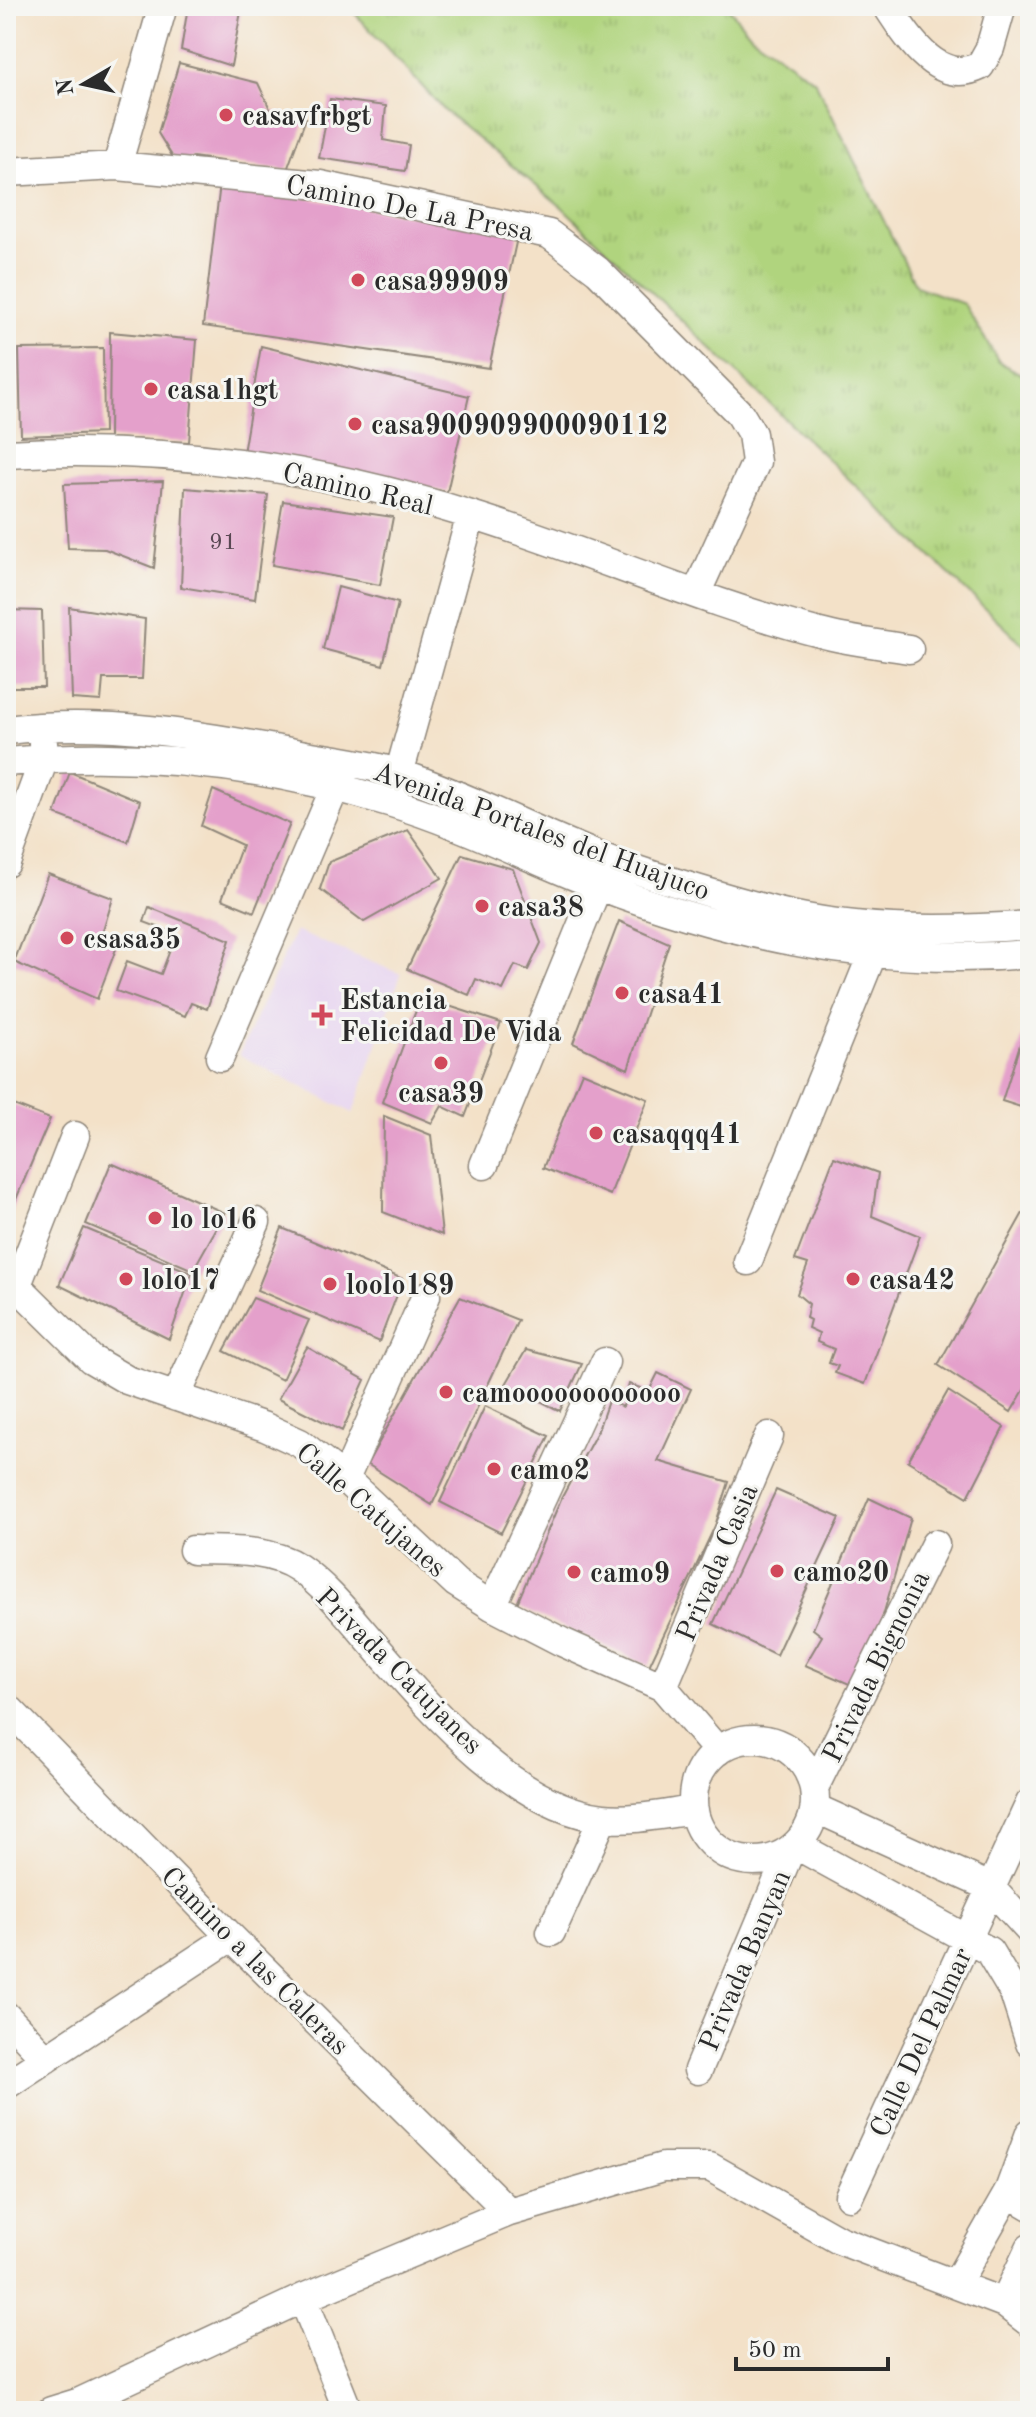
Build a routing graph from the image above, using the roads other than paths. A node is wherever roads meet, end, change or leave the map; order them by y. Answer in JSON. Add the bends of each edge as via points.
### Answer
{"nodes":[{"id":1,"x":163,"y":6,"type":"edge"},
{"id":2,"x":887,"y":6,"type":"edge"},
{"id":3,"x":1002,"y":6,"type":"edge"},
{"id":4,"x":117,"y":166,"type":"junction"},
{"id":5,"x":6,"y":172,"type":"edge"},
{"id":6,"x":6,"y":454,"type":"edge"},
{"id":7,"x":471,"y":515,"type":"junction"},
{"id":8,"x":696,"y":594,"type":"junction"},
{"id":9,"x":909,"y":649,"type":"dead end"},
{"id":10,"x":43,"y":726,"type":"junction"},
{"id":11,"x":6,"y":730,"type":"edge"},
{"id":12,"x":44,"y":759,"type":"junction"},
{"id":13,"x":6,"y":762,"type":"edge"},
{"id":14,"x":398,"y":773,"type":"junction"},
{"id":15,"x":341,"y":775,"type":"junction"},
{"id":16,"x":391,"y":802,"type":"junction"},
{"id":17,"x":6,"y":863,"type":"edge"},
{"id":18,"x":603,"y":872,"type":"junction"},
{"id":19,"x":1030,"y":925,"type":"edge"},
{"id":20,"x":881,"y":927,"type":"junction"},
{"id":21,"x":1030,"y":954,"type":"edge"},
{"id":22,"x":875,"y":955,"type":"junction"},
{"id":23,"x":220,"y":1057,"type":"dead end"},
{"id":24,"x":75,"y":1136,"type":"dead end"},
{"id":25,"x":484,"y":1165,"type":"dead end"},
{"id":26,"x":256,"y":1222,"type":"dead end"},
{"id":27,"x":748,"y":1261,"type":"dead end"},
{"id":28,"x":12,"y":1280,"type":"edge"},
{"id":29,"x":426,"y":1296,"type":"dead end"},
{"id":30,"x":605,"y":1362,"type":"dead end"},
{"id":31,"x":176,"y":1397,"type":"junction"},
{"id":32,"x":769,"y":1436,"type":"dead end"},
{"id":33,"x":345,"y":1479,"type":"junction"},
{"id":34,"x":935,"y":1544,"type":"dead end"},
{"id":35,"x":193,"y":1550,"type":"dead end"},
{"id":36,"x":492,"y":1606,"type":"junction"},
{"id":37,"x":663,"y":1687,"type":"junction"},
{"id":38,"x":6,"y":1706,"type":"edge"},
{"id":39,"x":718,"y":1751,"type":"junction"},
{"id":40,"x":815,"y":1798,"type":"junction"},
{"id":41,"x":1030,"y":1803,"type":"edge"},
{"id":42,"x":694,"y":1810,"type":"junction"},
{"id":43,"x":603,"y":1818,"type":"junction"},
{"id":44,"x":793,"y":1848,"type":"junction"},
{"id":45,"x":990,"y":1887,"type":"junction"},
{"id":46,"x":1030,"y":1931,"type":"edge"},
{"id":47,"x":551,"y":1932,"type":"dead end"},
{"id":48,"x":231,"y":1937,"type":"junction"},
{"id":49,"x":968,"y":1938,"type":"junction"},
{"id":50,"x":6,"y":2016,"type":"edge"},
{"id":51,"x":1030,"y":2043,"type":"edge"},
{"id":52,"x":46,"y":2059,"type":"junction"},
{"id":53,"x":698,"y":2070,"type":"dead end"},
{"id":54,"x":6,"y":2085,"type":"edge"},
{"id":55,"x":1030,"y":2133,"type":"edge"},
{"id":56,"x":849,"y":2196,"type":"dead end"},
{"id":57,"x":1019,"y":2200,"type":"edge"},
{"id":58,"x":509,"y":2212,"type":"junction"},
{"id":59,"x":1030,"y":2248,"type":"edge"},
{"id":60,"x":956,"y":2284,"type":"junction"},
{"id":61,"x":303,"y":2298,"type":"junction"},
{"id":62,"x":1004,"y":2303,"type":"junction"},
{"id":63,"x":1030,"y":2323,"type":"edge"},
{"id":64,"x":51,"y":2411,"type":"edge"},
{"id":65,"x":348,"y":2411,"type":"edge"}],
"edges":[{"from":1,"to":4,"type":"street"},
{"from":2,"to":3,"type":"street","via":[[917,49],[948,70],[969,72],[980,66],[990,48]]},
{"from":4,"to":5,"type":"street","name":"Camino De La Presa"},
{"from":4,"to":8,"type":"street","name":"Camino De La Presa","via":[[320,185],[549,234],[598,271],[740,414],[752,434],[756,462]]},
{"from":6,"to":7,"type":"street","name":"Camino Real","via":[[71,450],[202,456],[336,479]]},
{"from":7,"to":8,"type":"street","name":"Camino Real"},
{"from":7,"to":14,"type":"street"},
{"from":8,"to":9,"type":"street","name":"Camino Real","via":[[821,633]]},
{"from":10,"to":11,"type":"street","name":"Avenida Portales del Huajuco"},
{"from":10,"to":12,"type":"street"},
{"from":10,"to":15,"type":"street","name":"Avenida Portales del Huajuco","via":[[141,728],[217,738]]},
{"from":12,"to":13,"type":"street","name":"Avenida Portales del Huajuco"},
{"from":12,"to":15,"type":"street","name":"Avenida Portales del Huajuco","via":[[131,756]]},
{"from":12,"to":17,"type":"street"},
{"from":14,"to":15,"type":"street","name":"Avenida Portales del Huajuco"},
{"from":14,"to":16,"type":"street"},
{"from":14,"to":18,"type":"street","name":"Avenida Portales del Huajuco","via":[[495,810]]},
{"from":15,"to":16,"type":"street","name":"Avenida Portales del Huajuco"},
{"from":15,"to":23,"type":"street"},
{"from":16,"to":18,"type":"street","name":"Avenida Portales del Huajuco"},
{"from":18,"to":20,"type":"street","name":"Avenida Portales del Huajuco"},
{"from":18,"to":22,"type":"street","name":"Avenida Portales del Huajuco","via":[[682,915],[764,937]]},
{"from":18,"to":25,"type":"street"},
{"from":19,"to":20,"type":"street","name":"Avenida Portales del Huajuco"},
{"from":20,"to":22,"type":"street"},
{"from":21,"to":22,"type":"street","name":"Avenida Portales del Huajuco","via":[[983,959]]},
{"from":22,"to":27,"type":"street"},
{"from":24,"to":28,"type":"street"},
{"from":26,"to":31,"type":"street"},
{"from":28,"to":31,"type":"street","name":"Calle Catujanes","via":[[91,1359],[127,1380]]},
{"from":29,"to":33,"type":"street"},
{"from":30,"to":36,"type":"street"},
{"from":31,"to":33,"type":"street","name":"Calle Catujanes","via":[[300,1443]]},
{"from":32,"to":37,"type":"street","name":"Privada Casia"},
{"from":33,"to":36,"type":"street","name":"Calle Catujanes","via":[[456,1583]]},
{"from":34,"to":40,"type":"street","name":"Privada Bignonia"},
{"from":35,"to":43,"type":"street","name":"Privada Catujanes","via":[[271,1556],[298,1568],[425,1703],[511,1780],[568,1809]]},
{"from":36,"to":37,"type":"street","name":"Calle Catujanes"},
{"from":37,"to":39,"type":"street","name":"Calle Catujanes"},
{"from":38,"to":48,"type":"street","name":"Camino a las Caleras"},
{"from":39,"to":40,"type":"street","via":[[746,1740],[776,1743],[807,1769]]},
{"from":39,"to":42,"type":"street","via":[[697,1777]]},
{"from":40,"to":44,"type":"street","via":[[809,1828]]},
{"from":40,"to":45,"type":"street"},
{"from":41,"to":45,"type":"street","name":"Calle Del Palmar"},
{"from":42,"to":43,"type":"street","name":"Privada Catujanes"},
{"from":42,"to":44,"type":"street","via":[[713,1846],[730,1857],[751,1862]]},
{"from":43,"to":47,"type":"street"},
{"from":44,"to":49,"type":"street"},
{"from":44,"to":53,"type":"street","name":"Privada Banyan"},
{"from":45,"to":46,"type":"street"},
{"from":45,"to":49,"type":"street","name":"Calle Del Palmar"},
{"from":48,"to":52,"type":"street"},
{"from":48,"to":58,"type":"street","name":"Camino a las Caleras"},
{"from":49,"to":51,"type":"street","via":[[989,1951],[1014,1993]]},
{"from":49,"to":56,"type":"street","name":"Calle Del Palmar"},
{"from":50,"to":52,"type":"street"},
{"from":52,"to":54,"type":"street"},
{"from":55,"to":57,"type":"street"},
{"from":57,"to":60,"type":"street"},
{"from":58,"to":60,"type":"street","via":[[663,2167],[710,2167],[839,2240]]},
{"from":58,"to":61,"type":"street"},
{"from":59,"to":62,"type":"street"},
{"from":60,"to":62,"type":"street"},
{"from":61,"to":64,"type":"street"},
{"from":61,"to":65,"type":"street"},
{"from":62,"to":63,"type":"street"}]}
